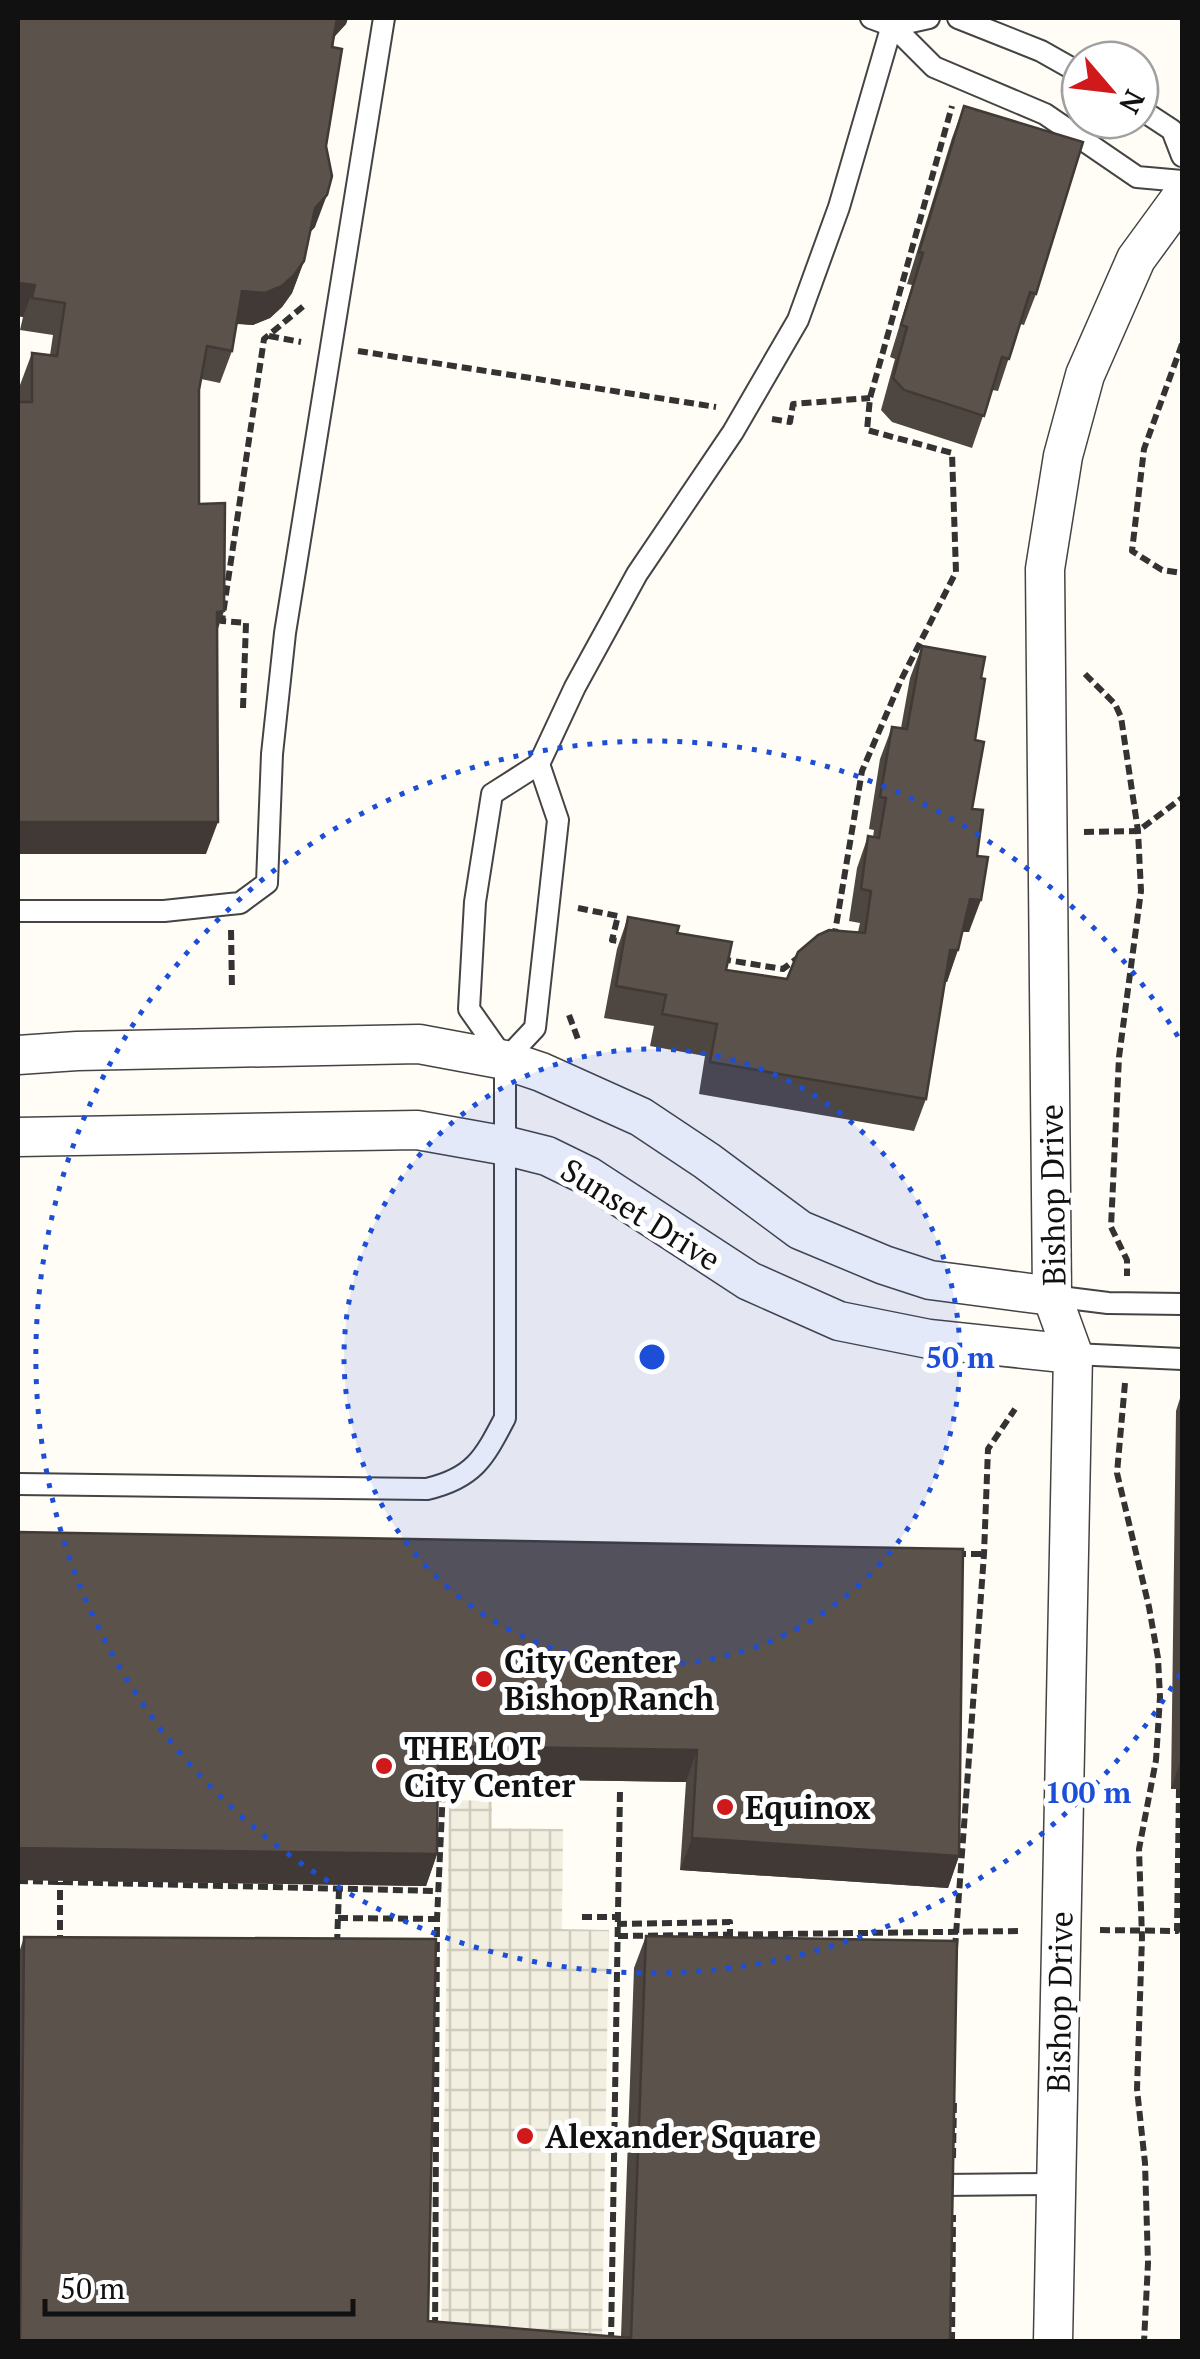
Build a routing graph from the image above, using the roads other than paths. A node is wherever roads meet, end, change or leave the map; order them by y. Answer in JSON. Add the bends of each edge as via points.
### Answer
{"nodes":[{"id":1,"x":384,"y":18,"type":"edge"},
{"id":2,"x":872,"y":18,"type":"edge"},
{"id":3,"x":928,"y":18,"type":"edge"},
{"id":4,"x":958,"y":18,"type":"edge"},
{"id":5,"x":893,"y":22,"type":"edge"},
{"id":6,"x":1001,"y":25,"type":"edge"},
{"id":7,"x":1060,"y":61,"type":"edge"},
{"id":8,"x":1160,"y":122,"type":"edge"},
{"id":9,"x":1182,"y":156,"type":"edge"},
{"id":10,"x":1182,"y":181,"type":"edge"},
{"id":11,"x":1182,"y":196,"type":"edge"},
{"id":12,"x":538,"y":764,"type":"junction"},
{"id":13,"x":18,"y":911,"type":"edge"},
{"id":14,"x":18,"y":1055,"type":"edge"},
{"id":15,"x":505,"y":1060,"type":"junction"},
{"id":16,"x":18,"y":1137,"type":"edge"},
{"id":17,"x":507,"y":1146,"type":"junction"},
{"id":18,"x":1052,"y":1296,"type":"junction"},
{"id":19,"x":1182,"y":1304,"type":"edge"},
{"id":20,"x":1073,"y":1354,"type":"junction"},
{"id":21,"x":1182,"y":1359,"type":"edge"},
{"id":22,"x":18,"y":1484,"type":"edge"},
{"id":23,"x":1056,"y":2184,"type":"junction"},
{"id":24,"x":947,"y":2185,"type":"edge"},
{"id":25,"x":1052,"y":2342,"type":"edge"}],
"edges":[{"from":1,"to":13,"type":"lane","via":[[285,633],[268,882],[236,903]]},
{"from":2,"to":5,"type":"lane"},
{"from":3,"to":5,"type":"lane"},
{"from":4,"to":6,"type":"lane"},
{"from":5,"to":10,"type":"lane","via":[[934,67],[1045,114],[1137,177]]},
{"from":5,"to":12,"type":"lane","via":[[839,208],[798,320],[636,574]]},
{"from":6,"to":7,"type":"lane"},
{"from":8,"to":9,"type":"lane","via":[[1172,130]]},
{"from":11,"to":18,"type":"street","name":"Bishop Drive","via":[[1136,260],[1085,375],[1045,569]]},
{"from":12,"to":15,"type":"lane","via":[[558,820],[537,1009],[534,1028]]},
{"from":12,"to":15,"type":"lane","via":[[492,794],[475,902],[469,1009]]},
{"from":14,"to":15,"type":"street","via":[[418,1044]]},
{"from":15,"to":17,"type":"lane"},
{"from":15,"to":18,"type":"street","via":[[642,1117],[800,1230],[930,1280]]},
{"from":16,"to":17,"type":"street","name":"Sunset Drive","via":[[417,1130]]},
{"from":17,"to":20,"type":"street","name":"Sunset Drive","via":[[588,1176],[749,1281],[840,1321]]},
{"from":17,"to":22,"type":"lane","via":[[505,1418],[485,1456],[457,1482],[428,1489]]},
{"from":18,"to":19,"type":"lane"},
{"from":18,"to":20,"type":"street","name":"Bishop Drive"},
{"from":20,"to":21,"type":"lane"},
{"from":20,"to":23,"type":"street","name":"Bishop Drive"},
{"from":23,"to":24,"type":"lane"},
{"from":23,"to":25,"type":"street","name":"Bishop Drive"}]}
